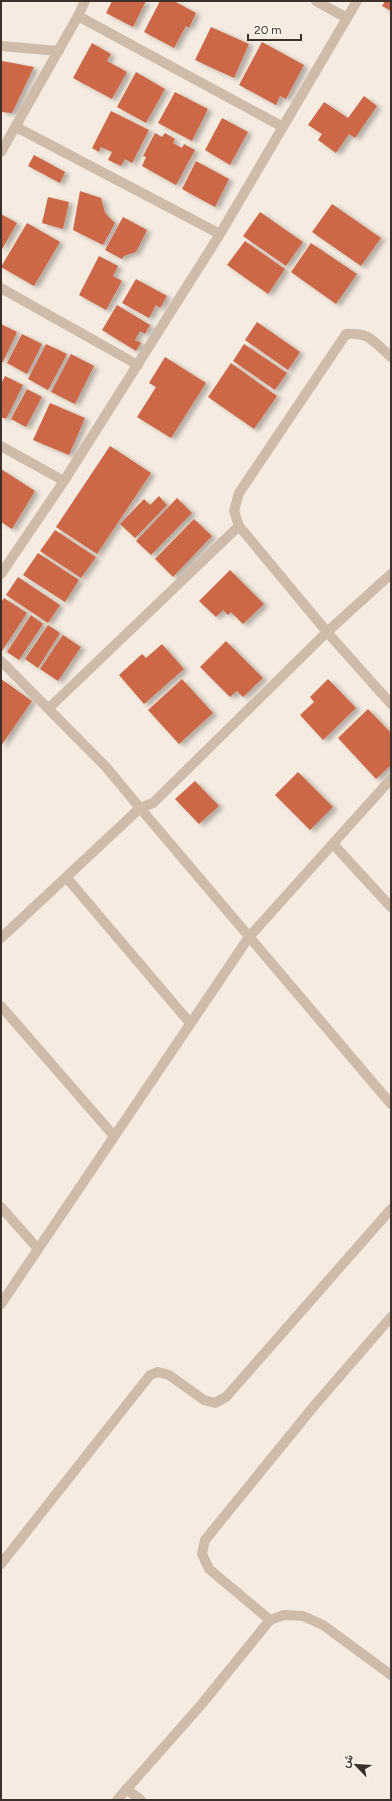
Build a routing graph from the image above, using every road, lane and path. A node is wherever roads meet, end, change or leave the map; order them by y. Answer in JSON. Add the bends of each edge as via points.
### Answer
{"nodes":[{"id":1,"x":85,"y":1,"type":"edge"},
{"id":2,"x":316,"y":1,"type":"edge"},
{"id":3,"x":357,"y":1,"type":"edge"},
{"id":4,"x":78,"y":16,"type":"junction"},
{"id":5,"x":346,"y":18,"type":"junction"},
{"id":6,"x":1,"y":46,"type":"edge"},
{"id":7,"x":59,"y":51,"type":"junction"},
{"id":8,"x":16,"y":127,"type":"junction"},
{"id":9,"x":283,"y":127,"type":"junction"},
{"id":10,"x":1,"y":152,"type":"edge"},
{"id":11,"x":220,"y":234,"type":"junction"},
{"id":12,"x":1,"y":288,"type":"edge"},
{"id":13,"x":391,"y":357,"type":"edge"},
{"id":14,"x":138,"y":365,"type":"junction"},
{"id":15,"x":1,"y":446,"type":"edge"},
{"id":16,"x":64,"y":480,"type":"junction"},
{"id":17,"x":238,"y":526,"type":"junction"},
{"id":18,"x":1,"y":574,"type":"edge"},
{"id":19,"x":391,"y":574,"type":"edge"},
{"id":20,"x":327,"y":632,"type":"junction"},
{"id":21,"x":1,"y":661,"type":"edge"},
{"id":22,"x":391,"y":704,"type":"edge"},
{"id":23,"x":49,"y":708,"type":"junction"},
{"id":24,"x":391,"y":779,"type":"edge"},
{"id":25,"x":140,"y":808,"type":"junction"},
{"id":26,"x":333,"y":844,"type":"junction"},
{"id":27,"x":66,"y":877,"type":"junction"},
{"id":28,"x":391,"y":907,"type":"edge"},
{"id":29,"x":249,"y":937,"type":"junction"},
{"id":30,"x":1,"y":938,"type":"edge"},
{"id":31,"x":1,"y":1006,"type":"edge"},
{"id":32,"x":190,"y":1024,"type":"junction"},
{"id":33,"x":391,"y":1104,"type":"edge"},
{"id":34,"x":114,"y":1136,"type":"junction"},
{"id":35,"x":1,"y":1208,"type":"edge"},
{"id":36,"x":391,"y":1209,"type":"edge"},
{"id":37,"x":38,"y":1249,"type":"junction"},
{"id":38,"x":1,"y":1304,"type":"edge"},
{"id":39,"x":391,"y":1317,"type":"edge"},
{"id":40,"x":1,"y":1564,"type":"edge"},
{"id":41,"x":270,"y":1620,"type":"junction"},
{"id":42,"x":391,"y":1675,"type":"edge"},
{"id":43,"x":126,"y":1789,"type":"junction"},
{"id":44,"x":117,"y":1800,"type":"edge"},
{"id":45,"x":141,"y":1800,"type":"edge"}],
"edges":[{"from":1,"to":4,"type":"street"},
{"from":2,"to":5,"type":"street"},
{"from":3,"to":5,"type":"street"},
{"from":4,"to":7,"type":"street"},
{"from":4,"to":9,"type":"street"},
{"from":5,"to":9,"type":"street"},
{"from":6,"to":7,"type":"street"},
{"from":7,"to":8,"type":"street"},
{"from":8,"to":10,"type":"street"},
{"from":8,"to":11,"type":"street"},
{"from":9,"to":11,"type":"street"},
{"from":11,"to":14,"type":"street"},
{"from":12,"to":14,"type":"street"},
{"from":13,"to":17,"type":"street","via":[[370,337],[359,333],[346,334],[239,493],[234,511]]},
{"from":14,"to":16,"type":"street"},
{"from":15,"to":16,"type":"street"},
{"from":16,"to":18,"type":"street"},
{"from":17,"to":20,"type":"street"},
{"from":17,"to":23,"type":"street"},
{"from":19,"to":20,"type":"street"},
{"from":20,"to":22,"type":"street"},
{"from":20,"to":25,"type":"street","via":[[153,803]]},
{"from":21,"to":23,"type":"street"},
{"from":23,"to":25,"type":"street","via":[[106,767]]},
{"from":24,"to":26,"type":"street"},
{"from":25,"to":27,"type":"street"},
{"from":25,"to":29,"type":"street"},
{"from":26,"to":28,"type":"street"},
{"from":26,"to":29,"type":"street"},
{"from":27,"to":30,"type":"street"},
{"from":27,"to":32,"type":"street"},
{"from":29,"to":32,"type":"street"},
{"from":29,"to":33,"type":"street"},
{"from":31,"to":34,"type":"street"},
{"from":32,"to":34,"type":"street"},
{"from":34,"to":37,"type":"street"},
{"from":35,"to":37,"type":"street"},
{"from":36,"to":40,"type":"street","via":[[226,1397],[215,1403],[204,1400],[169,1375],[158,1372],[150,1375]]},
{"from":37,"to":38,"type":"street"},
{"from":39,"to":41,"type":"street","via":[[314,1406],[205,1540],[202,1554],[209,1569]]},
{"from":41,"to":42,"type":"street","via":[[284,1615],[303,1616],[323,1626]]},
{"from":41,"to":43,"type":"street","via":[[201,1705]]},
{"from":43,"to":44,"type":"street"},
{"from":43,"to":45,"type":"street"}]}
